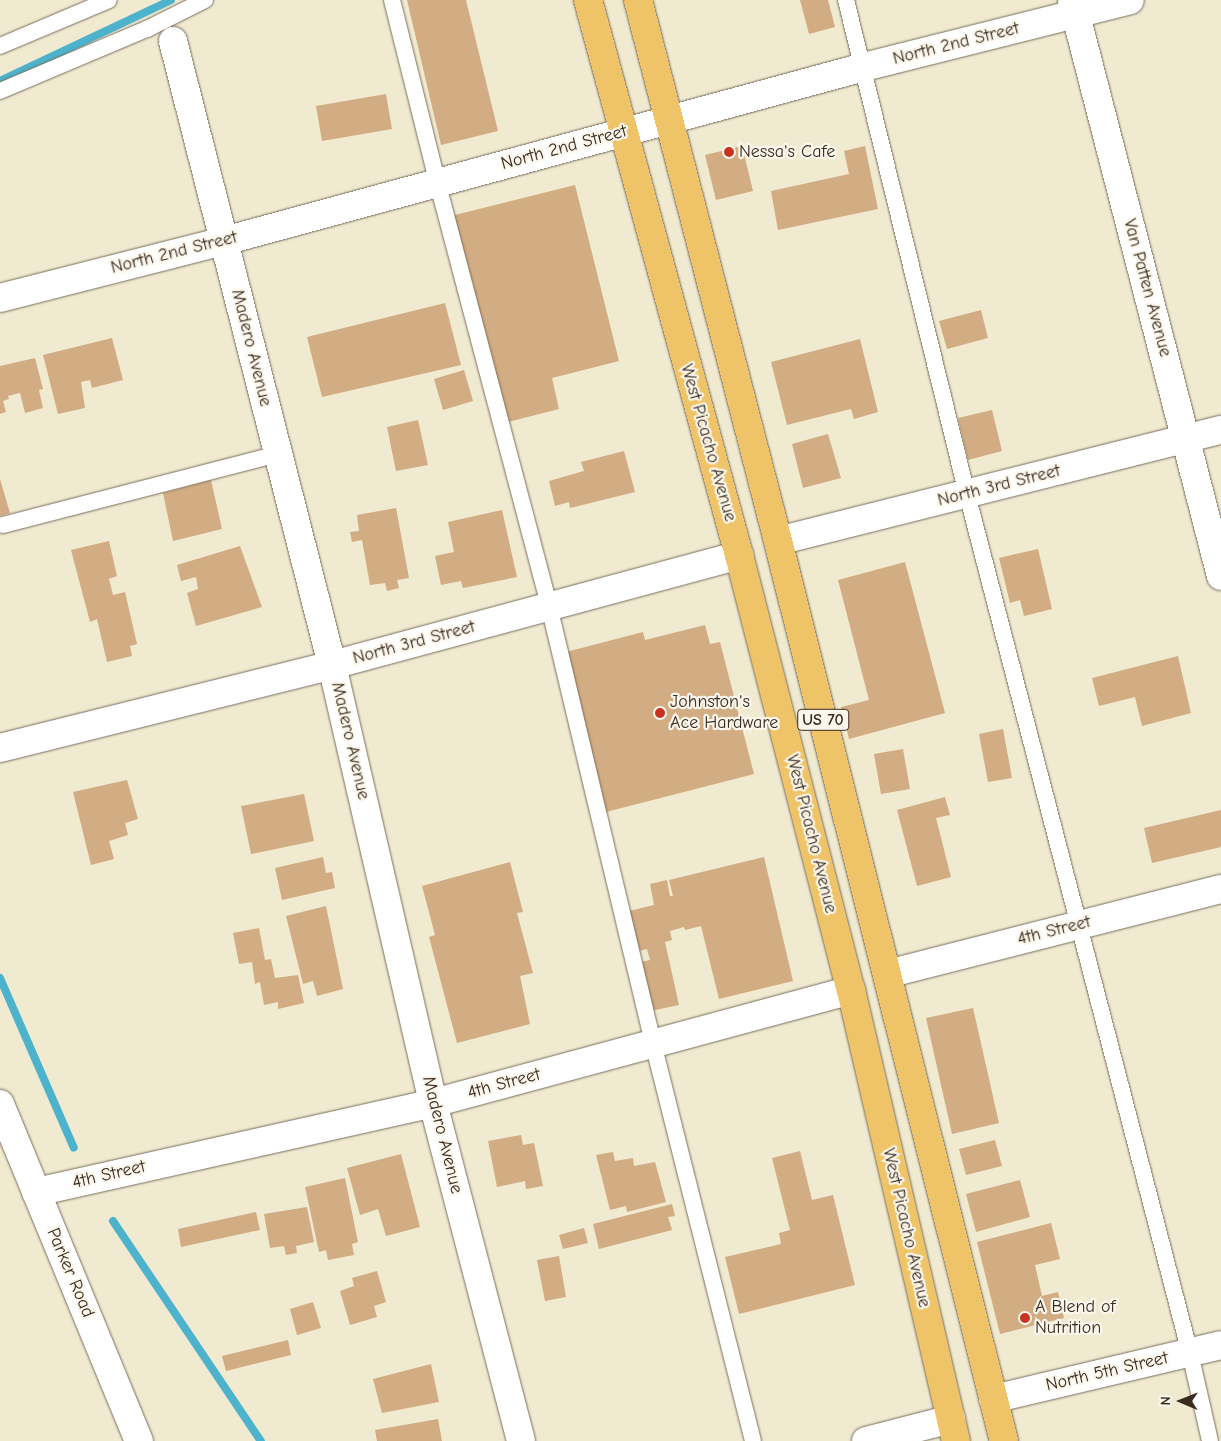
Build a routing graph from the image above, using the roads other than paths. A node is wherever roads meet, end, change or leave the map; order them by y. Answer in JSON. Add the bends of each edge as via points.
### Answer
{"nodes":[{"id":1,"x":109,"y":0,"type":"edge"},
{"id":2,"x":205,"y":0,"type":"edge"},
{"id":3,"x":392,"y":0,"type":"edge"},
{"id":4,"x":588,"y":0,"type":"edge"},
{"id":5,"x":638,"y":0,"type":"edge"},
{"id":6,"x":846,"y":0,"type":"edge"},
{"id":7,"x":1130,"y":0,"type":"edge"},
{"id":8,"x":1074,"y":7,"type":"edge"},
{"id":9,"x":173,"y":41,"type":"dead end"},
{"id":10,"x":0,"y":46,"type":"edge"},
{"id":11,"x":864,"y":67,"type":"junction"},
{"id":12,"x":0,"y":91,"type":"edge"},
{"id":13,"x":668,"y":120,"type":"junction"},
{"id":14,"x":622,"y":133,"type":"junction"},
{"id":15,"x":437,"y":181,"type":"junction"},
{"id":16,"x":224,"y":241,"type":"junction"},
{"id":17,"x":0,"y":298,"type":"edge"},
{"id":18,"x":1221,"y":430,"type":"edge"},
{"id":19,"x":1187,"y":439,"type":"junction"},
{"id":20,"x":278,"y":454,"type":"junction"},
{"id":21,"x":967,"y":494,"type":"junction"},
{"id":22,"x":3,"y":525,"type":"dead end"},
{"id":23,"x":778,"y":541,"type":"junction"},
{"id":24,"x":739,"y":555,"type":"junction"},
{"id":25,"x":1221,"y":576,"type":"edge"},
{"id":26,"x":549,"y":606,"type":"junction"},
{"id":27,"x":332,"y":665,"type":"junction"},
{"id":28,"x":0,"y":748,"type":"edge"},
{"id":29,"x":1221,"y":889,"type":"edge"},
{"id":30,"x":1079,"y":925,"type":"junction"},
{"id":31,"x":887,"y":974,"type":"junction"},
{"id":32,"x":851,"y":990,"type":"junction"},
{"id":33,"x":653,"y":1043,"type":"junction"},
{"id":34,"x":433,"y":1103,"type":"junction"},
{"id":35,"x":0,"y":1104,"type":"edge"},
{"id":36,"x":10,"y":1156,"type":"edge"},
{"id":37,"x":36,"y":1192,"type":"junction"},
{"id":38,"x":1221,"y":1346,"type":"edge"},
{"id":39,"x":1190,"y":1353,"type":"junction"},
{"id":40,"x":994,"y":1399,"type":"junction"},
{"id":41,"x":953,"y":1430,"type":"edge"},
{"id":42,"x":139,"y":1441,"type":"edge"},
{"id":43,"x":521,"y":1441,"type":"edge"},
{"id":44,"x":753,"y":1441,"type":"edge"},
{"id":45,"x":866,"y":1441,"type":"edge"},
{"id":46,"x":1004,"y":1441,"type":"edge"},
{"id":47,"x":1210,"y":1441,"type":"edge"}],
"edges":[{"from":1,"to":10,"type":"lane"},
{"from":2,"to":12,"type":"lane","via":[[148,29]]},
{"from":3,"to":15,"type":"lane"},
{"from":4,"to":14,"type":"main road","name":"West Picacho Avenue","number":"US 70"},
{"from":5,"to":13,"type":"main road","number":"US 70"},
{"from":6,"to":11,"type":"lane"},
{"from":7,"to":8,"type":"street","name":"North 2nd Street"},
{"from":8,"to":11,"type":"street","name":"North 2nd Street"},
{"from":8,"to":19,"type":"street","name":"Van Patten Avenue"},
{"from":9,"to":16,"type":"street","name":"Madero Avenue"},
{"from":11,"to":13,"type":"street","name":"North 2nd Street"},
{"from":11,"to":21,"type":"lane"},
{"from":13,"to":14,"type":"street","name":"North 2nd Street"},
{"from":13,"to":23,"type":"main road","number":"US 70"},
{"from":14,"to":15,"type":"street","name":"North 2nd Street"},
{"from":14,"to":24,"type":"main road","name":"West Picacho Avenue","number":"US 70"},
{"from":15,"to":16,"type":"street","name":"North 2nd Street"},
{"from":15,"to":26,"type":"lane"},
{"from":16,"to":17,"type":"street","name":"North 2nd Street"},
{"from":16,"to":20,"type":"street","name":"Madero Avenue"},
{"from":18,"to":19,"type":"street","name":"North 3rd Street"},
{"from":19,"to":21,"type":"street","name":"North 3rd Street"},
{"from":19,"to":25,"type":"street","name":"Van Patten Avenue"},
{"from":20,"to":22,"type":"lane"},
{"from":20,"to":27,"type":"street","name":"Madero Avenue"},
{"from":21,"to":23,"type":"street","name":"North 3rd Street"},
{"from":21,"to":30,"type":"lane"},
{"from":23,"to":31,"type":"main road","number":"US 70"},
{"from":24,"to":26,"type":"street","name":"North 3rd Street"},
{"from":24,"to":32,"type":"main road","name":"West Picacho Avenue","number":"US 70"},
{"from":26,"to":27,"type":"street","name":"North 3rd Street"},
{"from":26,"to":33,"type":"lane"},
{"from":27,"to":28,"type":"street","name":"North 3rd Street"},
{"from":27,"to":34,"type":"street","name":"Madero Avenue"},
{"from":29,"to":30,"type":"street","name":"4th Street"},
{"from":30,"to":31,"type":"street","name":"4th Street"},
{"from":30,"to":39,"type":"lane"},
{"from":31,"to":40,"type":"main road","number":"US 70"},
{"from":32,"to":33,"type":"street","name":"4th Street"},
{"from":32,"to":41,"type":"main road","name":"West Picacho Avenue","number":"US 70"},
{"from":33,"to":34,"type":"street","name":"4th Street"},
{"from":33,"to":44,"type":"lane"},
{"from":34,"to":37,"type":"street","name":"4th Street"},
{"from":34,"to":43,"type":"street","name":"Madero Avenue"},
{"from":35,"to":36,"type":"street","name":"Parker Road"},
{"from":36,"to":37,"type":"street","name":"Parker Road"},
{"from":37,"to":42,"type":"street","name":"Parker Road"},
{"from":38,"to":39,"type":"street","name":"North 5th Street"},
{"from":39,"to":40,"type":"street","name":"North 5th Street"},
{"from":39,"to":47,"type":"lane"},
{"from":40,"to":46,"type":"main road","number":"US 70"},
{"from":41,"to":45,"type":"street"}]}
